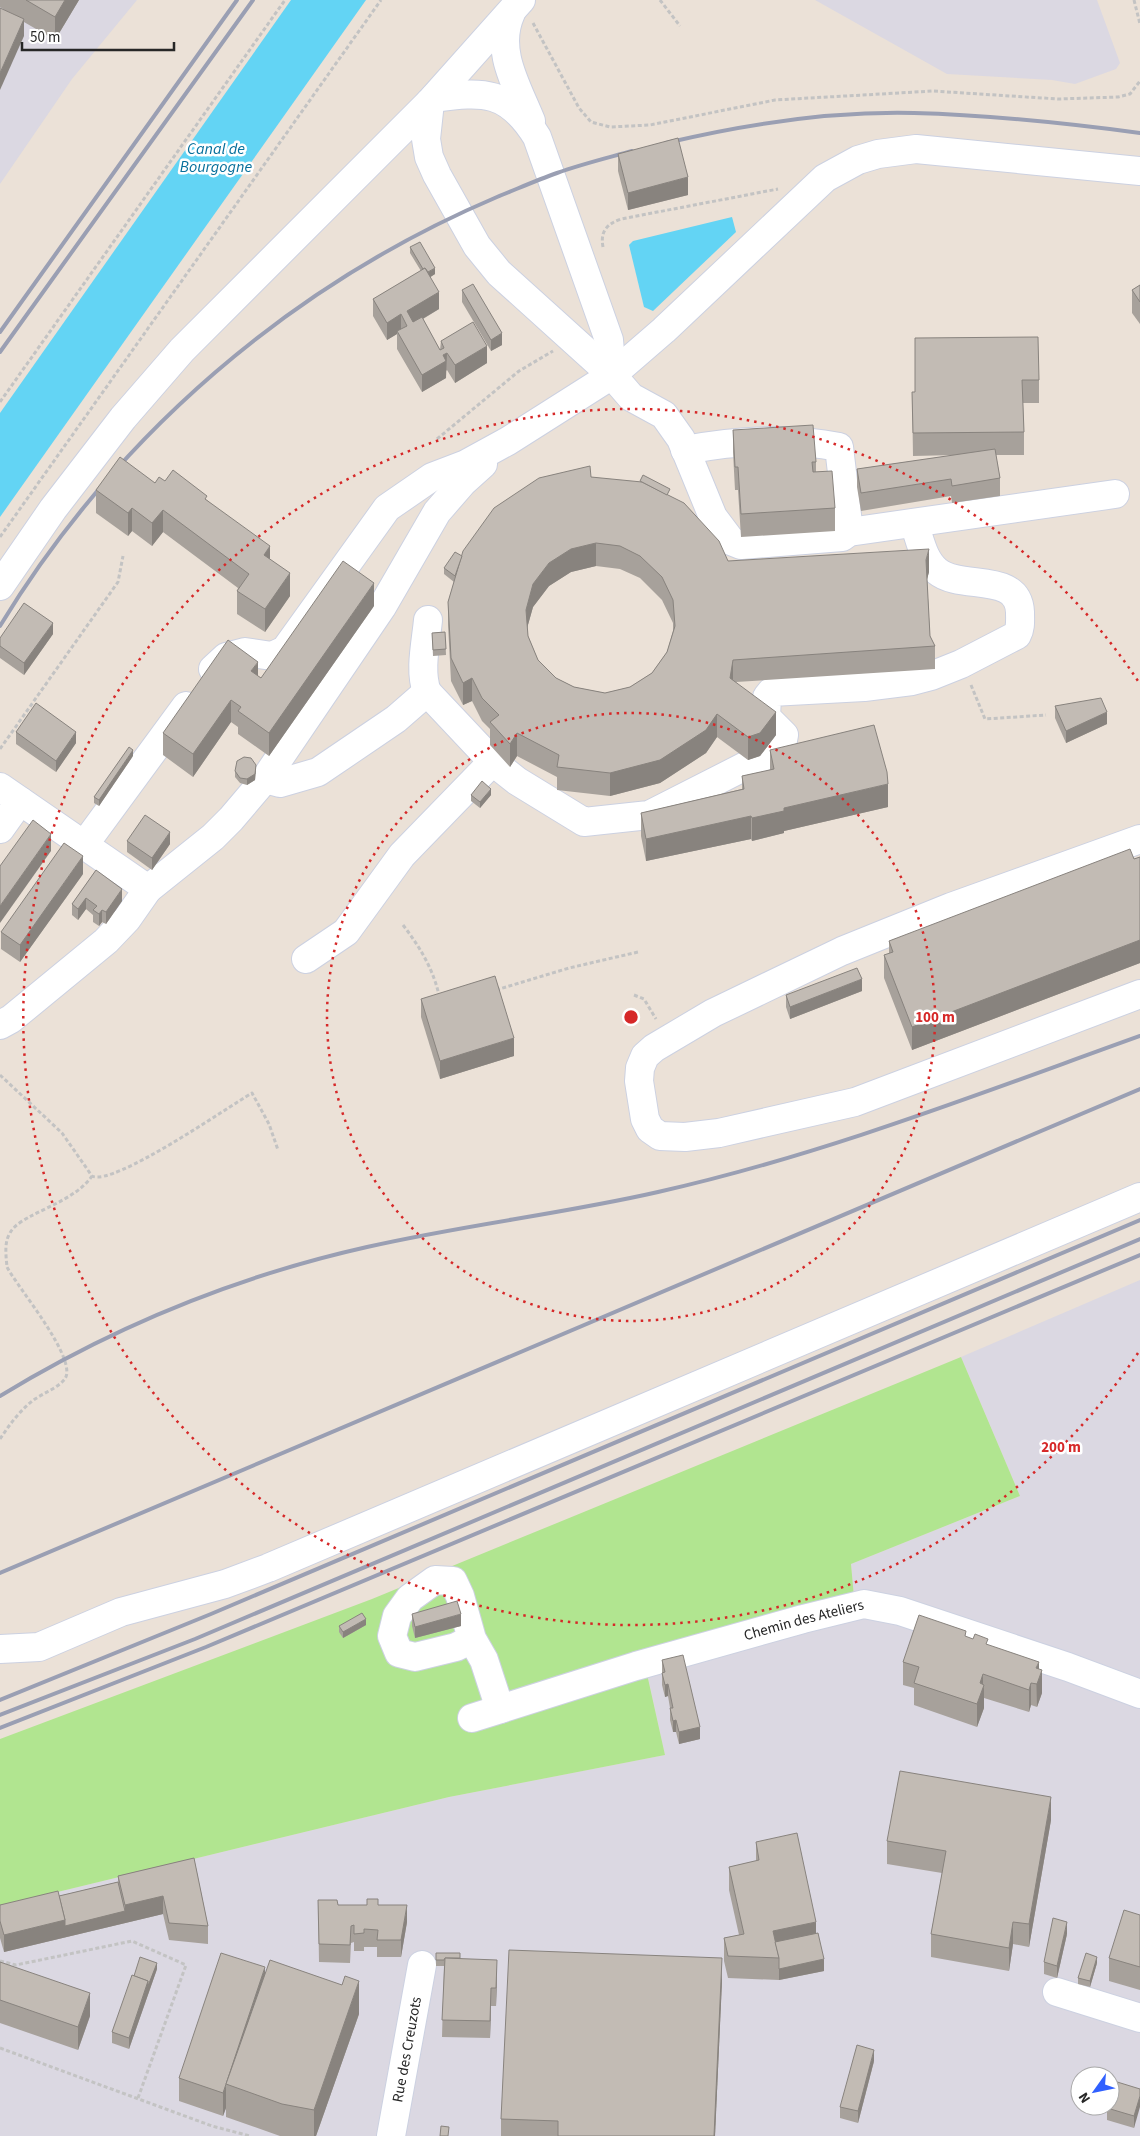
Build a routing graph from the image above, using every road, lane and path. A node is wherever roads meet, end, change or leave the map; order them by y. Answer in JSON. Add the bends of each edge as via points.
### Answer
{"nodes":[{"id":1,"x":285,"y":0,"type":"edge"},
{"id":2,"x":381,"y":0,"type":"edge"},
{"id":3,"x":660,"y":0,"type":"edge"},
{"id":4,"x":1134,"y":0,"type":"edge"},
{"id":5,"x":518,"y":4,"type":"edge"},
{"id":6,"x":1140,"y":24,"type":"edge"},
{"id":7,"x":680,"y":26,"type":"dead end"},
{"id":8,"x":1140,"y":81,"type":"edge"},
{"id":9,"x":432,"y":100,"type":"junction"},
{"id":10,"x":537,"y":137,"type":"junction"},
{"id":11,"x":1140,"y":171,"type":"edge"},
{"id":12,"x":781,"y":188,"type":"dead end"},
{"id":13,"x":604,"y":254,"type":"dead end"},
{"id":14,"x":572,"y":339,"type":"junction"},
{"id":15,"x":612,"y":375,"type":"junction"},
{"id":16,"x":0,"y":402,"type":"edge"},
{"id":17,"x":437,"y":439,"type":"dead end"},
{"id":18,"x":508,"y":441,"type":"junction"},
{"id":19,"x":685,"y":450,"type":"junction"},
{"id":20,"x":1115,"y":494,"type":"dead end"},
{"id":21,"x":914,"y":522,"type":"junction"},
{"id":22,"x":849,"y":532,"type":"junction"},
{"id":23,"x":0,"y":537,"type":"edge"},
{"id":24,"x":123,"y":556,"type":"dead end"},
{"id":25,"x":0,"y":586,"type":"edge"},
{"id":26,"x":428,"y":620,"type":"dead end"},
{"id":27,"x":961,"y":664,"type":"junction"},
{"id":28,"x":427,"y":692,"type":"junction"},
{"id":29,"x":1046,"y":715,"type":"dead end"},
{"id":30,"x":0,"y":748,"type":"edge"},
{"id":31,"x":496,"y":759,"type":"junction"},
{"id":32,"x":265,"y":779,"type":"junction"},
{"id":33,"x":10,"y":794,"type":"edge"},
{"id":34,"x":0,"y":829,"type":"edge"},
{"id":35,"x":1140,"y":839,"type":"edge"},
{"id":36,"x":84,"y":844,"type":"junction"},
{"id":37,"x":148,"y":889,"type":"junction"},
{"id":38,"x":403,"y":926,"type":"dead end"},
{"id":39,"x":638,"y":952,"type":"dead end"},
{"id":40,"x":306,"y":960,"type":"dead end"},
{"id":41,"x":492,"y":991,"type":"edge"},
{"id":42,"x":1140,"y":994,"type":"edge"},
{"id":43,"x":441,"y":1002,"type":"edge"},
{"id":44,"x":0,"y":1025,"type":"edge"},
{"id":45,"x":0,"y":1075,"type":"edge"},
{"id":46,"x":278,"y":1150,"type":"dead end"},
{"id":47,"x":92,"y":1176,"type":"junction"},
{"id":48,"x":1140,"y":1197,"type":"edge"},
{"id":49,"x":0,"y":1439,"type":"edge"},
{"id":50,"x":472,"y":1639,"type":"dead end"},
{"id":51,"x":0,"y":1649,"type":"edge"},
{"id":52,"x":1140,"y":1694,"type":"edge"},
{"id":53,"x":500,"y":1709,"type":"junction"},
{"id":54,"x":472,"y":1718,"type":"dead end"},
{"id":55,"x":0,"y":1961,"type":"edge"},
{"id":56,"x":422,"y":1964,"type":"dead end"},
{"id":57,"x":1057,"y":1992,"type":"dead end"},
{"id":58,"x":1140,"y":2018,"type":"edge"},
{"id":59,"x":0,"y":2048,"type":"edge"},
{"id":60,"x":138,"y":2098,"type":"junction"},
{"id":61,"x":250,"y":2136,"type":"edge"},
{"id":62,"x":391,"y":2136,"type":"edge"}],
"edges":[{"from":1,"to":16,"type":"path"},
{"from":2,"to":23,"type":"path"},
{"from":3,"to":7,"type":"path"},
{"from":4,"to":6,"type":"path"},
{"from":5,"to":8,"type":"path","via":[[579,108],[591,122],[610,127],[650,125],[775,100],[933,91],[1058,99],[1118,97],[1130,94]]},
{"from":5,"to":9,"type":"street"},
{"from":5,"to":10,"type":"street","via":[[504,33],[504,51]]},
{"from":9,"to":10,"type":"street","via":[[475,94],[498,99],[517,111]]},
{"from":9,"to":14,"type":"street","via":[[426,139],[429,157],[468,232],[487,261]]},
{"from":9,"to":25,"type":"street","via":[[182,350],[123,418]]},
{"from":10,"to":15,"type":"street","via":[[609,340]]},
{"from":11,"to":15,"type":"street","via":[[916,149],[858,160],[825,178]]},
{"from":12,"to":13,"type":"path","via":[[610,222],[602,240]]},
{"from":14,"to":15,"type":"street"},
{"from":14,"to":17,"type":"path","via":[[520,371]]},
{"from":15,"to":18,"type":"street"},
{"from":15,"to":19,"type":"street","via":[[631,397],[664,415]]},
{"from":18,"to":32,"type":"street","via":[[463,482],[437,512],[382,607]]},
{"from":18,"to":36,"type":"street","via":[[432,478],[386,508],[285,650],[272,656],[245,652],[226,657],[214,667]]},
{"from":19,"to":22,"type":"street","via":[[713,517],[736,544],[842,537]]},
{"from":19,"to":22,"type":"street","via":[[733,442],[778,440],[839,447]]},
{"from":20,"to":21,"type":"street"},
{"from":21,"to":22,"type":"street"},
{"from":21,"to":27,"type":"street","via":[[928,561],[936,571],[952,579],[1004,587],[1018,600],[1020,621],[1017,635]]},
{"from":24,"to":30,"type":"path","via":[[118,582]]},
{"from":26,"to":28,"type":"street","via":[[424,674]]},
{"from":27,"to":29,"type":"path","via":[[985,719]]},
{"from":27,"to":31,"type":"street","via":[[912,681],[772,692],[768,697],[766,717],[784,735],[777,748],[649,815],[584,822],[517,781]]},
{"from":28,"to":31,"type":"street"},
{"from":28,"to":32,"type":"street","via":[[396,719],[318,772],[280,783]]},
{"from":31,"to":40,"type":"street","via":[[402,855],[346,932]]},
{"from":32,"to":37,"type":"street","via":[[213,837]]},
{"from":33,"to":34,"type":"street"},
{"from":33,"to":36,"type":"street"},
{"from":35,"to":42,"type":"street","via":[[951,907],[842,951],[713,1013],[644,1056],[639,1081],[645,1119],[650,1129],[660,1136],[685,1137],[719,1133],[855,1102]]},
{"from":36,"to":37,"type":"street"},
{"from":37,"to":44,"type":"street","via":[[127,919],[106,941]]},
{"from":38,"to":43,"type":"path","via":[[430,968]]},
{"from":39,"to":41,"type":"path"},
{"from":45,"to":47,"type":"path","via":[[62,1133]]},
{"from":46,"to":47,"type":"path","via":[[252,1092],[144,1160],[104,1178]]},
{"from":47,"to":49,"type":"path","via":[[78,1190],[24,1220],[8,1234],[7,1267],[57,1342],[68,1375],[20,1412]]},
{"from":48,"to":51,"type":"street","via":[[268,1568],[225,1584],[121,1612],[39,1647]]},
{"from":50,"to":53,"type":"street","via":[[484,1660]]},
{"from":52,"to":53,"type":"street","name":"Chemin des Ateliers","via":[[900,1611],[864,1604],[636,1666]]},
{"from":53,"to":54,"type":"street","name":"Chemin des Ateliers"},
{"from":55,"to":60,"type":"path","via":[[16,1965],[132,1941],[186,1965]]},
{"from":56,"to":62,"type":"street","name":"Rue des Creuzots"},
{"from":57,"to":58,"type":"street"},
{"from":59,"to":60,"type":"path"},
{"from":60,"to":61,"type":"path","via":[[212,2126]]}]}
